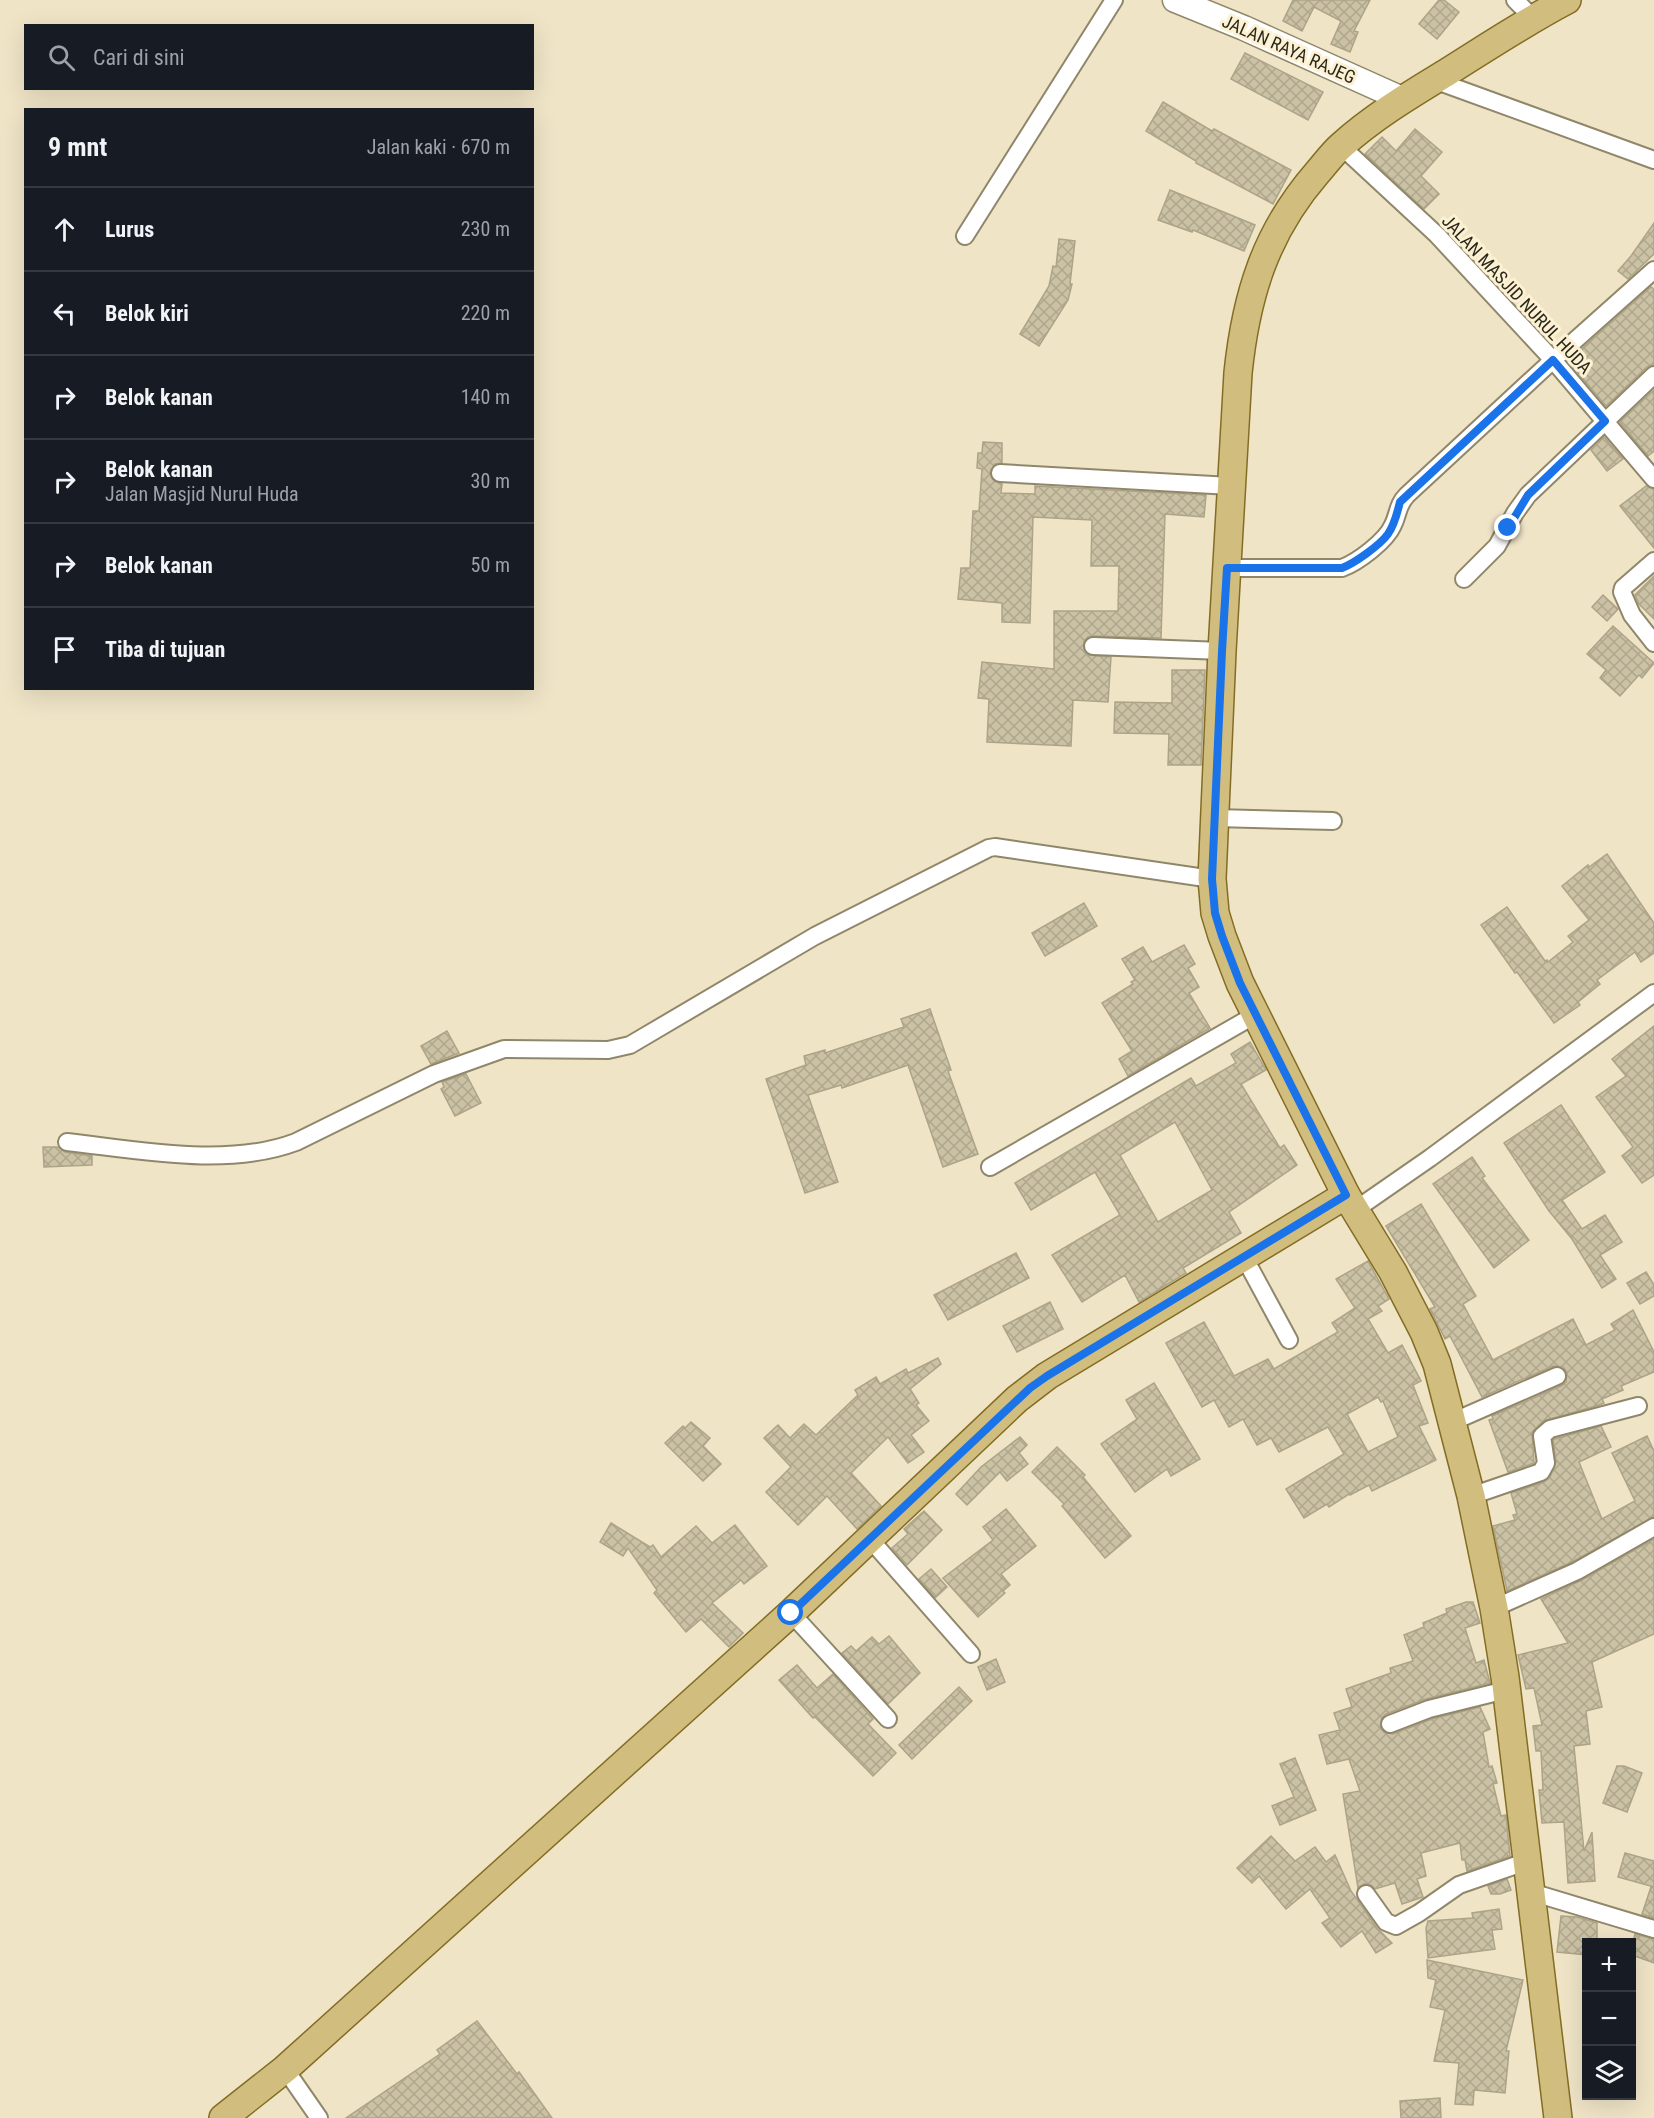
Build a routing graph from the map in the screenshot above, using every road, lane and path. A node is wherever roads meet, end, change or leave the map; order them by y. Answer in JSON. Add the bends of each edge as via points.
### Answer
{"nodes":[{"id":1,"x":1114,"y":0,"type":"edge"},
{"id":2,"x":1175,"y":0,"type":"edge"},
{"id":3,"x":1567,"y":0,"type":"edge"},
{"id":4,"x":1524,"y":9,"type":"edge"},
{"id":5,"x":1434,"y":80,"type":"junction"},
{"id":6,"x":1402,"y":99,"type":"junction"},
{"id":7,"x":1341,"y":146,"type":"junction"},
{"id":8,"x":1654,"y":160,"type":"edge"},
{"id":9,"x":965,"y":236,"type":"dead end"},
{"id":10,"x":1654,"y":270,"type":"edge"},
{"id":11,"x":1553,"y":360,"type":"junction"},
{"id":12,"x":1654,"y":375,"type":"edge"},
{"id":13,"x":1605,"y":421,"type":"junction"},
{"id":14,"x":1652,"y":472,"type":"edge"},
{"id":15,"x":1000,"y":473,"type":"dead end"},
{"id":16,"x":1231,"y":486,"type":"junction"},
{"id":17,"x":1654,"y":561,"type":"edge"},
{"id":18,"x":1227,"y":568,"type":"junction"},
{"id":19,"x":1464,"y":579,"type":"dead end"},
{"id":20,"x":1654,"y":644,"type":"edge"},
{"id":21,"x":1093,"y":646,"type":"dead end"},
{"id":22,"x":1222,"y":651,"type":"junction"},
{"id":23,"x":1215,"y":818,"type":"junction"},
{"id":24,"x":1333,"y":821,"type":"dead end"},
{"id":25,"x":1212,"y":879,"type":"junction"},
{"id":26,"x":1654,"y":993,"type":"edge"},
{"id":27,"x":1255,"y":1015,"type":"junction"},
{"id":28,"x":67,"y":1142,"type":"dead end"},
{"id":29,"x":990,"y":1167,"type":"dead end"},
{"id":30,"x":1351,"y":1203,"type":"junction"},
{"id":31,"x":1244,"y":1257,"type":"junction"},
{"id":32,"x":1289,"y":1340,"type":"dead end"},
{"id":33,"x":1557,"y":1376,"type":"dead end"},
{"id":34,"x":1638,"y":1406,"type":"dead end"},
{"id":35,"x":1452,"y":1422,"type":"junction"},
{"id":36,"x":1471,"y":1496,"type":"junction"},
{"id":37,"x":1654,"y":1527,"type":"edge"},
{"id":38,"x":869,"y":1538,"type":"junction"},
{"id":39,"x":1494,"y":1608,"type":"junction"},
{"id":40,"x":791,"y":1613,"type":"junction"},
{"id":41,"x":971,"y":1654,"type":"dead end"},
{"id":42,"x":1506,"y":1690,"type":"junction"},
{"id":43,"x":888,"y":1719,"type":"dead end"},
{"id":44,"x":1390,"y":1724,"type":"dead end"},
{"id":45,"x":1528,"y":1861,"type":"junction"},
{"id":46,"x":1532,"y":1892,"type":"junction"},
{"id":47,"x":1366,"y":1894,"type":"dead end"},
{"id":48,"x":1654,"y":1929,"type":"edge"},
{"id":49,"x":285,"y":2069,"type":"junction"},
{"id":50,"x":223,"y":2118,"type":"edge"},
{"id":51,"x":319,"y":2118,"type":"edge"},
{"id":52,"x":1558,"y":2118,"type":"edge"}],
"edges":[{"from":1,"to":9,"type":"street"},
{"from":2,"to":6,"type":"main road","name":"JALAN RAYA RAJEG"},
{"from":3,"to":4,"type":"main road"},
{"from":4,"to":5,"type":"main road"},
{"from":5,"to":6,"type":"main road"},
{"from":5,"to":8,"type":"street"},
{"from":6,"to":7,"type":"main road"},
{"from":7,"to":11,"type":"street","name":"JALAN MASJID NURUL HUDA","via":[[1437,235]]},
{"from":7,"to":16,"type":"main road","via":[[1286,214],[1253,287],[1242,332]]},
{"from":10,"to":11,"type":"street"},
{"from":11,"to":13,"type":"street","name":"JALAN MASJID NURUL HUDA"},
{"from":11,"to":18,"type":"street","via":[[1400,502],[1388,534],[1355,561],[1342,568]]},
{"from":12,"to":13,"type":"street"},
{"from":13,"to":14,"type":"street","name":"JALAN MASJID NURUL HUDA"},
{"from":13,"to":19,"type":"street","via":[[1528,495],[1497,546]]},
{"from":15,"to":16,"type":"street"},
{"from":16,"to":18,"type":"main road"},
{"from":17,"to":20,"type":"street","via":[[1622,592],[1632,615]]},
{"from":18,"to":22,"type":"main road"},
{"from":21,"to":22,"type":"street"},
{"from":22,"to":23,"type":"main road"},
{"from":23,"to":24,"type":"street"},
{"from":23,"to":25,"type":"main road"},
{"from":25,"to":27,"type":"main road","via":[[1222,936]]},
{"from":25,"to":28,"type":"street","via":[[989,848],[815,936],[630,1045],[608,1050],[494,1051],[434,1074],[277,1149],[196,1156]]},
{"from":26,"to":30,"type":"street","via":[[1430,1158]]},
{"from":27,"to":29,"type":"street"},
{"from":27,"to":30,"type":"main road"},
{"from":30,"to":31,"type":"main road"},
{"from":30,"to":35,"type":"main road","via":[[1424,1332]]},
{"from":31,"to":32,"type":"street"},
{"from":31,"to":38,"type":"main road","via":[[1030,1388]]},
{"from":33,"to":35,"type":"street"},
{"from":34,"to":36,"type":"street","via":[[1550,1429],[1542,1436],[1546,1463],[1541,1472]]},
{"from":35,"to":36,"type":"main road"},
{"from":36,"to":39,"type":"main road"},
{"from":37,"to":39,"type":"street","via":[[1577,1571]]},
{"from":38,"to":40,"type":"main road"},
{"from":38,"to":41,"type":"street"},
{"from":39,"to":42,"type":"main road"},
{"from":40,"to":43,"type":"street"},
{"from":40,"to":49,"type":"main road"},
{"from":42,"to":44,"type":"street"},
{"from":42,"to":45,"type":"main road"},
{"from":45,"to":46,"type":"main road"},
{"from":45,"to":47,"type":"street","via":[[1459,1885],[1396,1926],[1386,1922]]},
{"from":46,"to":48,"type":"street"},
{"from":46,"to":52,"type":"main road"},
{"from":49,"to":50,"type":"main road"},
{"from":49,"to":51,"type":"street"}]}
